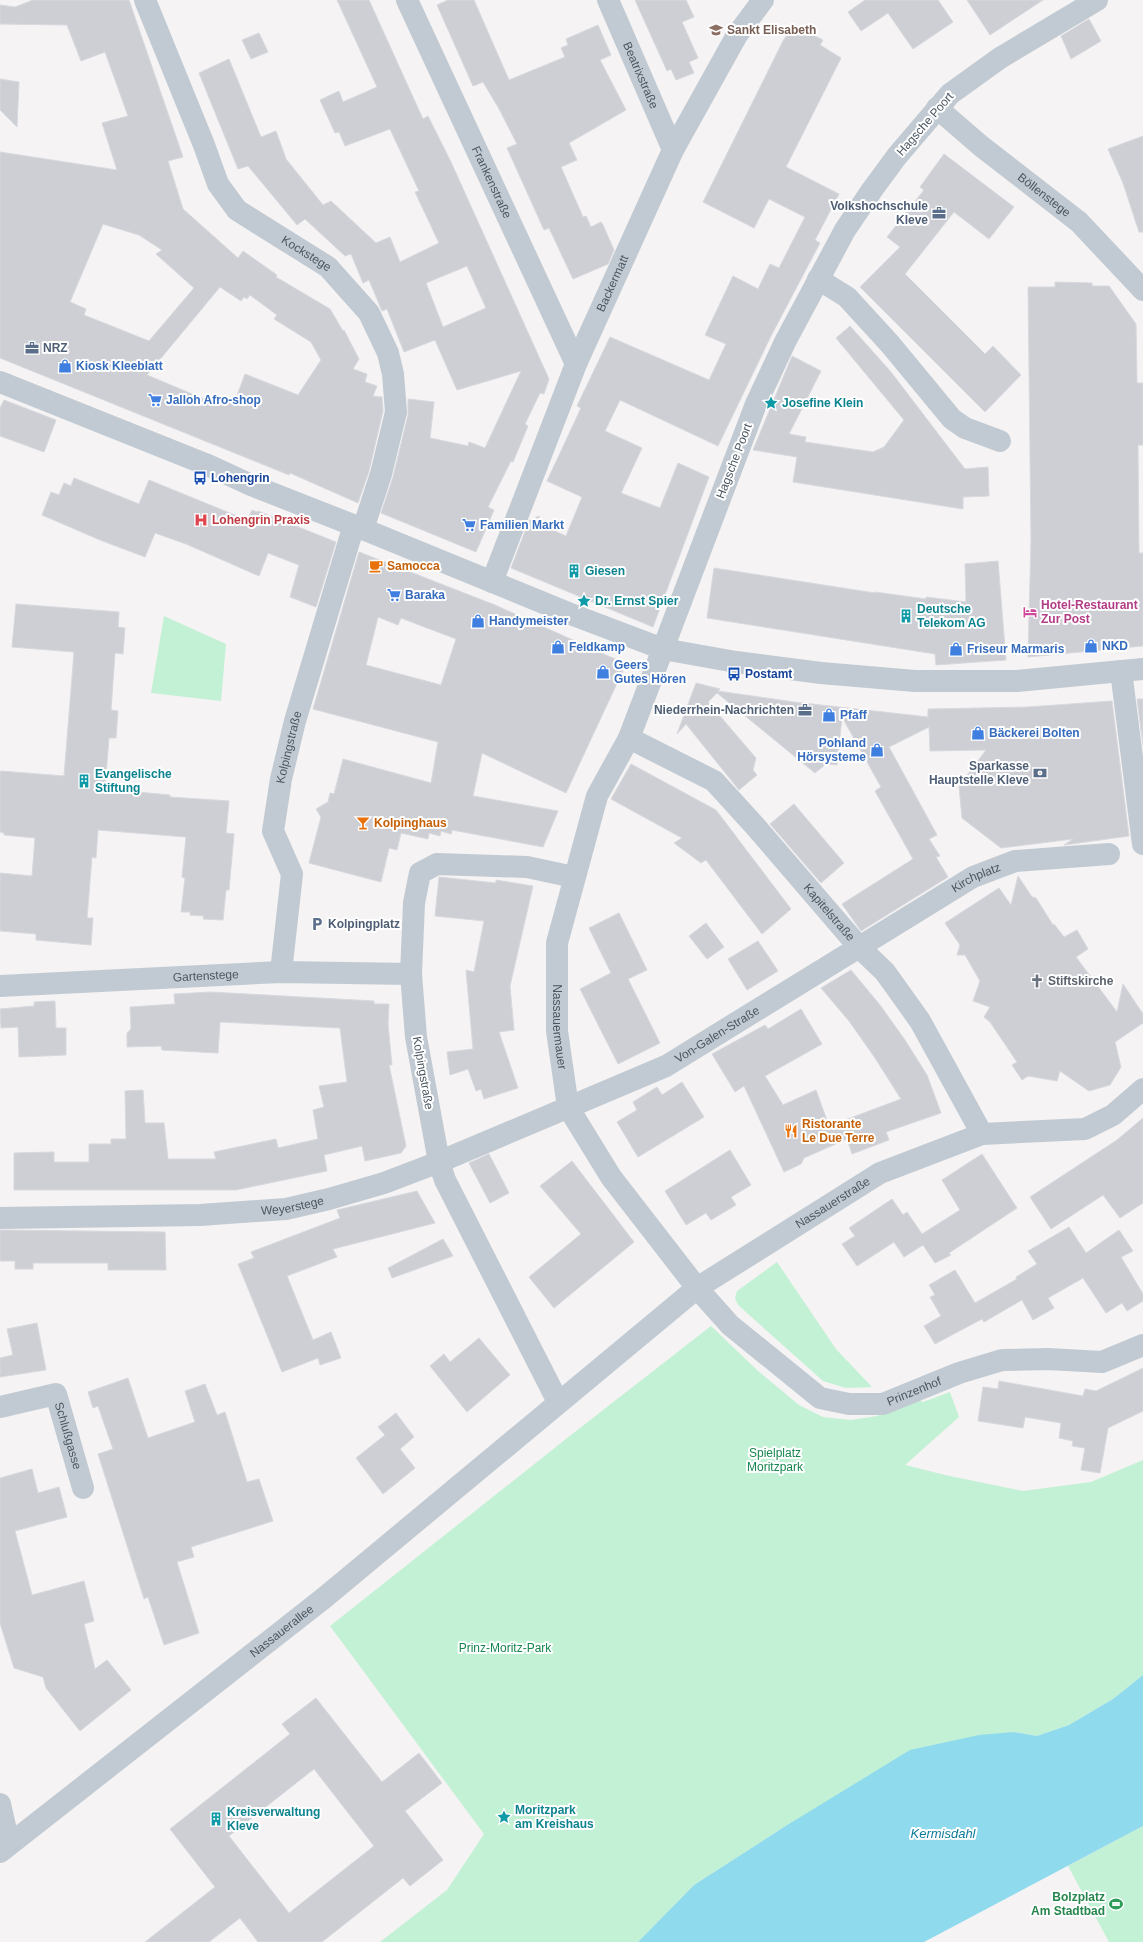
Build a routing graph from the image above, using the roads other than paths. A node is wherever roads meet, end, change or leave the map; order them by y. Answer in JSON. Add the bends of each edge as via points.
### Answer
{"nodes":[{"id":1,"x":145,"y":0,"type":"edge"},
{"id":2,"x":407,"y":0,"type":"edge"},
{"id":3,"x":608,"y":0,"type":"edge"},
{"id":4,"x":763,"y":0,"type":"edge"},
{"id":5,"x":1097,"y":0,"type":"edge"},
{"id":6,"x":937,"y":108,"type":"junction"},
{"id":7,"x":674,"y":150,"type":"junction"},
{"id":8,"x":818,"y":279,"type":"junction"},
{"id":9,"x":1143,"y":290,"type":"edge"},
{"id":10,"x":576,"y":364,"type":"junction"},
{"id":11,"x":0,"y":382,"type":"edge"},
{"id":12,"x":1000,"y":441,"type":"dead end"},
{"id":13,"x":358,"y":527,"type":"junction"},
{"id":14,"x":492,"y":582,"type":"junction"},
{"id":15,"x":663,"y":649,"type":"junction"},
{"id":16,"x":1143,"y":669,"type":"edge"},
{"id":17,"x":1121,"y":671,"type":"junction"},
{"id":18,"x":629,"y":738,"type":"junction"},
{"id":19,"x":1143,"y":844,"type":"edge"},
{"id":20,"x":1109,"y":854,"type":"dead end"},
{"id":21,"x":574,"y":877,"type":"junction"},
{"id":22,"x":859,"y":947,"type":"junction"},
{"id":23,"x":280,"y":972,"type":"junction"},
{"id":24,"x":411,"y":974,"type":"junction"},
{"id":25,"x":0,"y":986,"type":"edge"},
{"id":26,"x":1143,"y":1089,"type":"edge"},
{"id":27,"x":568,"y":1107,"type":"junction"},
{"id":28,"x":982,"y":1134,"type":"junction"},
{"id":29,"x":439,"y":1162,"type":"junction"},
{"id":30,"x":0,"y":1218,"type":"edge"},
{"id":31,"x":697,"y":1288,"type":"junction"},
{"id":32,"x":1143,"y":1345,"type":"edge"},
{"id":33,"x":558,"y":1402,"type":"junction"},
{"id":34,"x":0,"y":1407,"type":"edge"},
{"id":35,"x":83,"y":1488,"type":"dead end"},
{"id":36,"x":0,"y":1804,"type":"edge"},
{"id":37,"x":5,"y":1848,"type":"edge"}],
"edges":[{"from":1,"to":13,"type":"street","name":"Kockstege","via":[[218,184],[237,210],[328,267],[369,313],[388,353],[393,374],[396,412],[381,474]]},
{"from":2,"to":10,"type":"street","name":"Frankenstraße"},
{"from":3,"to":7,"type":"street","name":"Beatrixstraße"},
{"from":4,"to":7,"type":"street","name":"Backermatt","via":[[736,35]]},
{"from":5,"to":6,"type":"street","name":"Hagsche Poort","via":[[971,78]]},
{"from":6,"to":8,"type":"street","name":"Hagsche Poort","via":[[872,190],[845,230]]},
{"from":6,"to":9,"type":"street","name":"Böllenstege","via":[[1079,222]]},
{"from":7,"to":10,"type":"street","name":"Backermatt"},
{"from":8,"to":12,"type":"street","via":[[847,297],[952,419],[966,428]]},
{"from":8,"to":15,"type":"street","name":"Hagsche Poort","via":[[756,404]]},
{"from":10,"to":14,"type":"street","name":"Backermatt"},
{"from":11,"to":13,"type":"street"},
{"from":13,"to":14,"type":"street"},
{"from":13,"to":23,"type":"street","name":"Kolpingstraße","via":[[296,722],[282,779],[273,831],[292,874]]},
{"from":14,"to":15,"type":"street"},
{"from":15,"to":17,"type":"street","via":[[736,662],[869,679],[1017,681]]},
{"from":15,"to":18,"type":"street","name":"Hagsche Poort"},
{"from":16,"to":17,"type":"street"},
{"from":17,"to":19,"type":"street"},
{"from":18,"to":21,"type":"street","name":"Nassauermauer","via":[[597,796]]},
{"from":18,"to":22,"type":"street","name":"Kapitelstraße","via":[[714,782]]},
{"from":20,"to":22,"type":"street","name":"Kirchplatz","via":[[1015,861],[973,877]]},
{"from":21,"to":24,"type":"street","name":"Kolpingstraße","via":[[527,867],[437,864],[420,874],[414,903]]},
{"from":21,"to":27,"type":"street","name":"Nassauermauer","via":[[557,943],[558,1031]]},
{"from":22,"to":27,"type":"street","name":"Von-Galen-Straße","via":[[666,1066]]},
{"from":22,"to":28,"type":"street","name":"Kapitelstraße","via":[[885,972],[920,1021]]},
{"from":23,"to":24,"type":"street","name":"Gartenstege"},
{"from":23,"to":25,"type":"street","name":"Gartenstege"},
{"from":24,"to":29,"type":"street","name":"Kolpingstraße","via":[[416,1037]]},
{"from":26,"to":28,"type":"street","name":"Nassauerstraße","via":[[1113,1116],[1085,1129]]},
{"from":27,"to":29,"type":"street","name":"Weyerstege"},
{"from":27,"to":31,"type":"street","name":"Nassauermauer","via":[[611,1177]]},
{"from":28,"to":31,"type":"street","name":"Nassauerstraße","via":[[880,1174]]},
{"from":29,"to":30,"type":"street","name":"Weyerstege","via":[[357,1191],[286,1209],[200,1215]]},
{"from":29,"to":33,"type":"street","name":"Kolpingstraße","via":[[445,1180]]},
{"from":31,"to":32,"type":"street","name":"Prinzenhof","via":[[730,1325],[820,1398],[849,1404],[883,1404],[959,1373],[1002,1360],[1102,1362]]},
{"from":31,"to":33,"type":"street","name":"Nassauerstraße"},
{"from":33,"to":37,"type":"street","name":"Nassauerallee","via":[[324,1598]]},
{"from":34,"to":35,"type":"street","name":"Schlußgasse","via":[[56,1394]]},
{"from":36,"to":37,"type":"street"}]}
